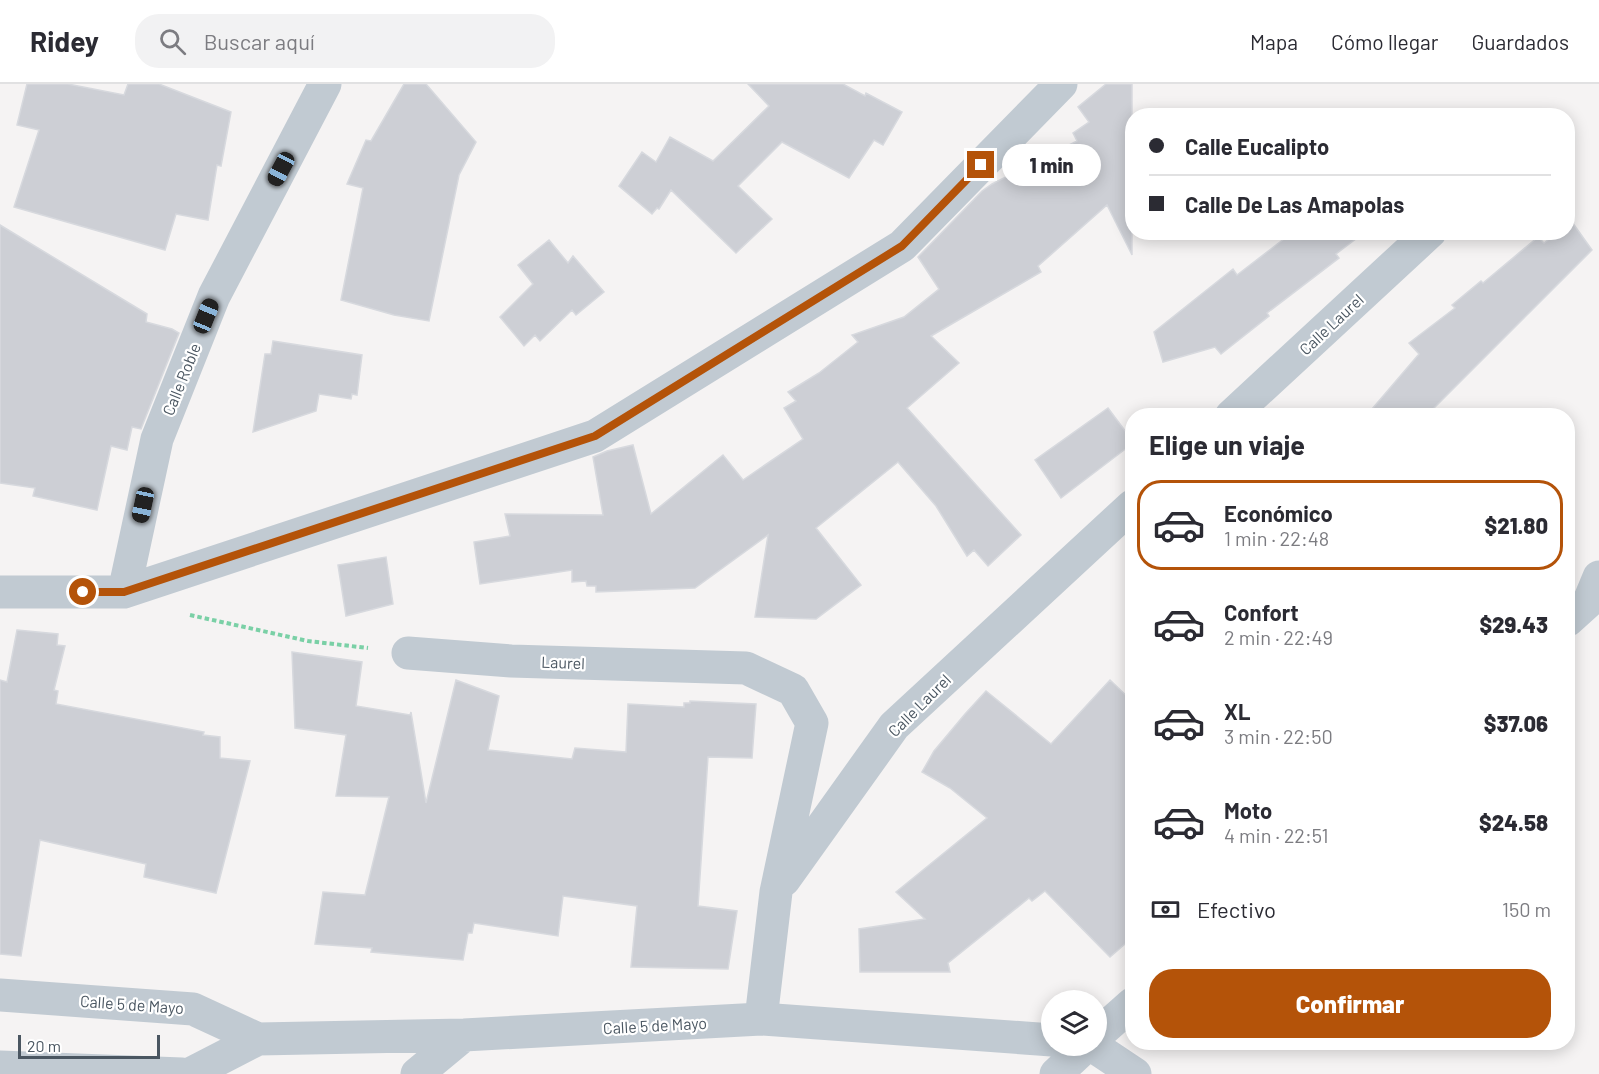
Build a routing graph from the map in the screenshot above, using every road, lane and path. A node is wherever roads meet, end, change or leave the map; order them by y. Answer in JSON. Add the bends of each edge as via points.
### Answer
{"nodes":[{"id":1,"x":325,"y":84,"type":"edge"},
{"id":2,"x":1061,"y":84,"type":"edge"},
{"id":3,"x":1421,"y":240,"type":"edge"},
{"id":4,"x":1240,"y":408,"type":"edge"},
{"id":5,"x":1125,"y":512,"type":"edge"},
{"id":6,"x":0,"y":592,"type":"edge"},
{"id":7,"x":124,"y":592,"type":"junction"},
{"id":8,"x":408,"y":653,"type":"joint"},
{"id":9,"x":776,"y":891,"type":"junction"},
{"id":10,"x":0,"y":995,"type":"edge"},
{"id":11,"x":1125,"y":1010,"type":"edge"},
{"id":12,"x":761,"y":1019,"type":"junction"},
{"id":13,"x":1107,"y":1026,"type":"edge"},
{"id":14,"x":464,"y":1035,"type":"junction"},
{"id":15,"x":258,"y":1039,"type":"junction"},
{"id":16,"x":1041,"y":1039,"type":"edge"},
{"id":17,"x":1107,"y":1055,"type":"edge"},
{"id":18,"x":1075,"y":1056,"type":"edge"},
{"id":19,"x":0,"y":1067,"type":"edge"},
{"id":20,"x":182,"y":1074,"type":"edge"},
{"id":21,"x":190,"y":1074,"type":"edge"},
{"id":22,"x":417,"y":1074,"type":"edge"},
{"id":23,"x":1056,"y":1074,"type":"edge"},
{"id":24,"x":1135,"y":1074,"type":"edge"}],
"edges":[{"from":1,"to":7,"type":"street","name":"Calle Roble","via":[[214,296],[158,439]]},
{"from":2,"to":7,"type":"street","via":[[902,246],[595,436]]},
{"from":3,"to":4,"type":"street","name":"Calle Laurel"},
{"from":5,"to":9,"type":"street","name":"Calle Laurel","via":[[894,726]]},
{"from":6,"to":7,"type":"street"},
{"from":7,"to":8,"type":"path","via":[[190,615],[308,641]]},
{"from":8,"to":9,"type":"street","name":"Laurel","via":[[511,661],[746,668],[793,690],[812,723]]},
{"from":9,"to":12,"type":"street","name":"Calle Laurel"},
{"from":10,"to":15,"type":"street","name":"Calle 5 de Mayo","via":[[193,1009]]},
{"from":11,"to":13,"type":"street"},
{"from":12,"to":14,"type":"street","name":"Calle 5 de Mayo"},
{"from":12,"to":16,"type":"street","name":"Calle 5 de Mayo"},
{"from":14,"to":15,"type":"street","name":"Calle 5 de Mayo"},
{"from":14,"to":22,"type":"street"},
{"from":15,"to":21,"type":"street","name":"Calle 5 de Mayo"},
{"from":17,"to":24,"type":"street"},
{"from":18,"to":23,"type":"street"},
{"from":19,"to":20,"type":"street"}]}
